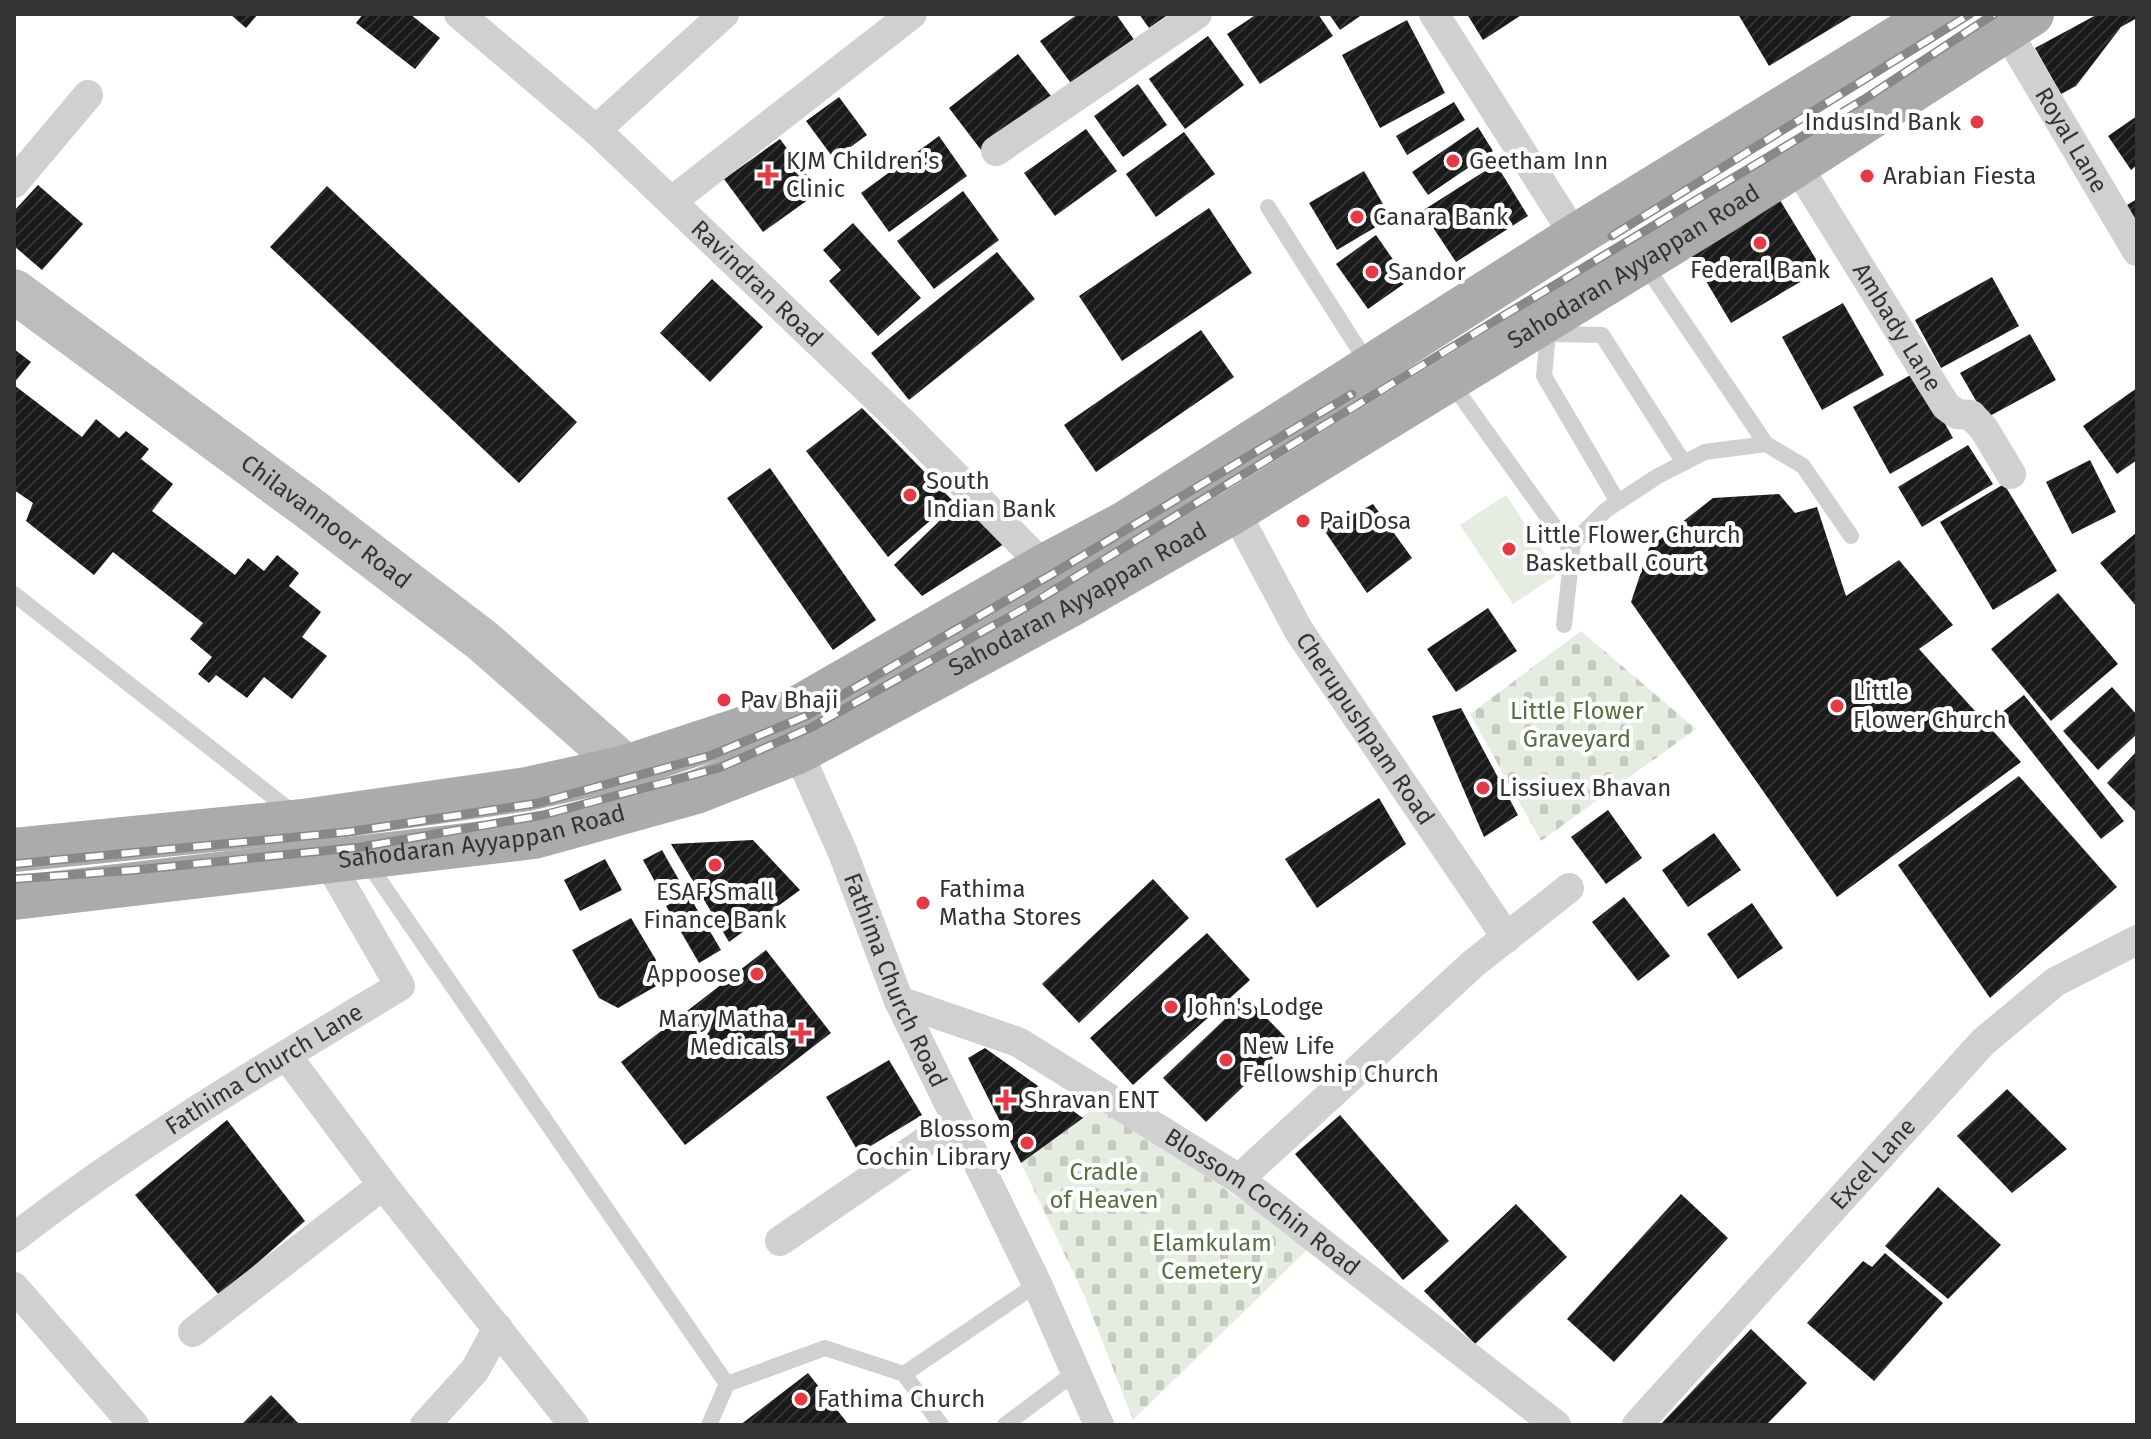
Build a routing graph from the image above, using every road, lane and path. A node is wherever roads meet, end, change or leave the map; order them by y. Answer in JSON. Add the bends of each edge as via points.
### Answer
{"nodes":[{"id":1,"x":459,"y":14,"type":"edge"},
{"id":2,"x":724,"y":14,"type":"edge"},
{"id":3,"x":912,"y":14,"type":"edge"},
{"id":4,"x":1197,"y":14,"type":"edge"},
{"id":5,"x":1434,"y":14,"type":"edge"},
{"id":6,"x":1936,"y":14,"type":"edge"},
{"id":7,"x":2012,"y":19,"type":"edge"},
{"id":8,"x":88,"y":95,"type":"dead end"},
{"id":9,"x":596,"y":130,"type":"junction"},
{"id":10,"x":996,"y":151,"type":"dead end"},
{"id":11,"x":1796,"y":164,"type":"junction"},
{"id":12,"x":14,"y":183,"type":"edge"},
{"id":13,"x":672,"y":201,"type":"junction"},
{"id":14,"x":1268,"y":207,"type":"dead end"},
{"id":15,"x":1575,"y":236,"type":"junction"},
{"id":16,"x":2137,"y":251,"type":"edge"},
{"id":17,"x":1642,"y":261,"type":"junction"},
{"id":18,"x":14,"y":291,"type":"edge"},
{"id":19,"x":1544,"y":329,"type":"junction"},
{"id":20,"x":1369,"y":366,"type":"junction"},
{"id":21,"x":1449,"y":380,"type":"junction"},
{"id":22,"x":1766,"y":444,"type":"junction"},
{"id":23,"x":1684,"y":463,"type":"junction"},
{"id":24,"x":2011,"y":474,"type":"dead end"},
{"id":25,"x":1618,"y":502,"type":"junction"},
{"id":26,"x":1235,"y":511,"type":"junction"},
{"id":27,"x":1851,"y":536,"type":"dead end"},
{"id":28,"x":1572,"y":551,"type":"junction"},
{"id":29,"x":1044,"y":566,"type":"junction"},
{"id":30,"x":14,"y":594,"type":"edge"},
{"id":31,"x":1564,"y":625,"type":"dead end"},
{"id":32,"x":792,"y":733,"type":"junction"},
{"id":33,"x":626,"y":767,"type":"junction"},
{"id":34,"x":303,"y":821,"type":"junction"},
{"id":35,"x":14,"y":850,"type":"edge"},
{"id":36,"x":346,"y":860,"type":"junction"},
{"id":37,"x":1569,"y":888,"type":"dead end"},
{"id":38,"x":14,"y":898,"type":"edge"},
{"id":39,"x":1507,"y":938,"type":"junction"},
{"id":40,"x":2137,"y":940,"type":"edge"},
{"id":41,"x":899,"y":1001,"type":"junction"},
{"id":42,"x":286,"y":1055,"type":"junction"},
{"id":43,"x":957,"y":1120,"type":"junction"},
{"id":44,"x":1239,"y":1179,"type":"junction"},
{"id":45,"x":383,"y":1185,"type":"junction"},
{"id":46,"x":14,"y":1238,"type":"edge"},
{"id":47,"x":780,"y":1241,"type":"dead end"},
{"id":48,"x":1037,"y":1284,"type":"junction"},
{"id":49,"x":14,"y":1287,"type":"edge"},
{"id":50,"x":498,"y":1328,"type":"junction"},
{"id":51,"x":193,"y":1332,"type":"dead end"},
{"id":52,"x":1077,"y":1371,"type":"junction"},
{"id":53,"x":904,"y":1374,"type":"junction"},
{"id":54,"x":727,"y":1384,"type":"junction"},
{"id":55,"x":134,"y":1425,"type":"edge"},
{"id":56,"x":425,"y":1425,"type":"edge"},
{"id":57,"x":574,"y":1425,"type":"edge"},
{"id":58,"x":709,"y":1425,"type":"edge"},
{"id":59,"x":941,"y":1425,"type":"edge"},
{"id":60,"x":1005,"y":1425,"type":"edge"},
{"id":61,"x":1099,"y":1425,"type":"edge"},
{"id":62,"x":1556,"y":1425,"type":"edge"},
{"id":63,"x":1637,"y":1425,"type":"edge"}],
"edges":[{"from":1,"to":9,"type":"street","name":"Ravindran Road"},
{"from":2,"to":9,"type":"street"},
{"from":3,"to":13,"type":"street"},
{"from":4,"to":10,"type":"street"},
{"from":5,"to":15,"type":"street"},
{"from":6,"to":15,"type":"main road","name":"Sahodaran Ayyappan Road"},
{"from":7,"to":11,"type":"main road","name":"Sahodaran Ayyappan Road"},
{"from":7,"to":16,"type":"street","name":"Royal Lane"},
{"from":8,"to":12,"type":"street"},
{"from":9,"to":13,"type":"street","name":"Ravindran Road"},
{"from":11,"to":17,"type":"main road","name":"Sahodaran Ayyappan Road"},
{"from":11,"to":24,"type":"street","name":"Ambady Lane","via":[[1946,406],[1971,415]]},
{"from":13,"to":29,"type":"street","name":"Ravindran Road"},
{"from":14,"to":20,"type":"lane"},
{"from":15,"to":20,"type":"main road","name":"Sahodaran Ayyappan Road"},
{"from":17,"to":19,"type":"main road","name":"Sahodaran Ayyappan Road"},
{"from":17,"to":22,"type":"lane"},
{"from":18,"to":33,"type":"street","name":"Chilavannoor Road","via":[[471,632]]},
{"from":19,"to":21,"type":"main road","name":"Sahodaran Ayyappan Road"},
{"from":19,"to":23,"type":"lane","via":[[1602,335]]},
{"from":19,"to":25,"type":"lane","via":[[1544,376]]},
{"from":20,"to":29,"type":"main road","name":"Sahodaran Ayyappan Road","via":[[1125,523]]},
{"from":21,"to":26,"type":"main road","name":"Sahodaran Ayyappan Road"},
{"from":21,"to":28,"type":"lane"},
{"from":22,"to":23,"type":"lane","via":[[1705,452]]},
{"from":22,"to":27,"type":"lane","via":[[1803,466]]},
{"from":23,"to":25,"type":"lane"},
{"from":25,"to":28,"type":"lane","via":[[1573,543]]},
{"from":26,"to":32,"type":"main road","name":"Sahodaran Ayyappan Road","via":[[1069,606]]},
{"from":26,"to":39,"type":"street","name":"Cherupushpam Road","via":[[1299,631]]},
{"from":28,"to":31,"type":"lane"},
{"from":29,"to":32,"type":"main road","name":"Sahodaran Ayyappan Road"},
{"from":30,"to":34,"type":"lane"},
{"from":32,"to":33,"type":"main road","name":"Sahodaran Ayyappan Road"},
{"from":32,"to":36,"type":"main road","name":"Sahodaran Ayyappan Road","via":[[696,792],[534,837]]},
{"from":32,"to":41,"type":"street","name":"Fathima Church Road"},
{"from":33,"to":34,"type":"main road","name":"Sahodaran Ayyappan Road","via":[[527,789]]},
{"from":34,"to":35,"type":"main road","name":"Sahodaran Ayyappan Road"},
{"from":36,"to":38,"type":"main road","name":"Sahodaran Ayyappan Road"},
{"from":36,"to":42,"type":"street","name":"Fathima Church Lane","via":[[400,986]]},
{"from":36,"to":54,"type":"lane"},
{"from":37,"to":39,"type":"street"},
{"from":39,"to":44,"type":"street"},
{"from":40,"to":63,"type":"street","name":"Excel Lane","via":[[2055,982],[1983,1042]]},
{"from":41,"to":43,"type":"street","name":"Fathima Church Road"},
{"from":41,"to":44,"type":"street","name":"Blossom Cochin Road","via":[[1018,1042]]},
{"from":42,"to":45,"type":"street"},
{"from":42,"to":46,"type":"street","name":"Fathima Church Lane","via":[[82,1185]]},
{"from":43,"to":47,"type":"street"},
{"from":43,"to":48,"type":"street","name":"Fathima Church Road"},
{"from":44,"to":62,"type":"street","name":"Blossom Cochin Road"},
{"from":45,"to":50,"type":"street"},
{"from":45,"to":51,"type":"street"},
{"from":48,"to":52,"type":"street","name":"Fathima Church Road"},
{"from":48,"to":53,"type":"lane"},
{"from":49,"to":55,"type":"street"},
{"from":50,"to":56,"type":"street","via":[[475,1370]]},
{"from":50,"to":57,"type":"street"},
{"from":52,"to":60,"type":"lane"},
{"from":52,"to":61,"type":"street","name":"Fathima Church Road"},
{"from":53,"to":54,"type":"lane","via":[[825,1348]]},
{"from":53,"to":59,"type":"lane"},
{"from":54,"to":58,"type":"lane"}]}
